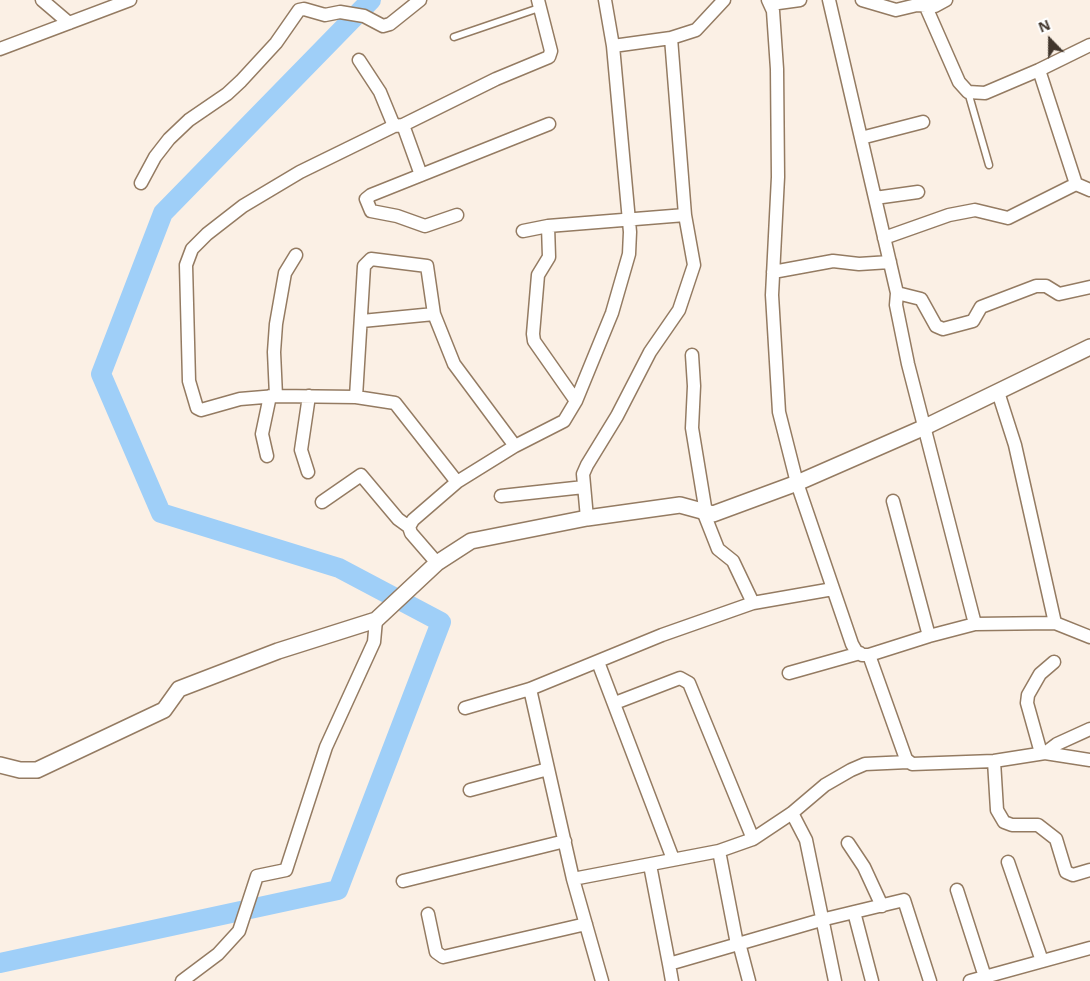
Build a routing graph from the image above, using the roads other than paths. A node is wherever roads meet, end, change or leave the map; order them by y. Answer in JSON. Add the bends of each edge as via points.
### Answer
{"nodes":[{"id":1,"x":42,"y":0,"type":"edge"},
{"id":2,"x":130,"y":0,"type":"edge"},
{"id":3,"x":420,"y":0,"type":"edge"},
{"id":4,"x":605,"y":0,"type":"edge"},
{"id":5,"x":724,"y":0,"type":"edge"},
{"id":6,"x":800,"y":0,"type":"edge"},
{"id":7,"x":829,"y":0,"type":"edge"},
{"id":8,"x":862,"y":0,"type":"edge"},
{"id":9,"x":946,"y":0,"type":"edge"},
{"id":10,"x":770,"y":2,"type":"edge"},
{"id":11,"x":539,"y":4,"type":"edge"},
{"id":12,"x":926,"y":7,"type":"junction"},
{"id":13,"x":69,"y":23,"type":"junction"},
{"id":14,"x":454,"y":37,"type":"dead end"},
{"id":15,"x":671,"y":38,"type":"junction"},
{"id":16,"x":1090,"y":45,"type":"edge"},
{"id":17,"x":613,"y":46,"type":"junction"},
{"id":18,"x":0,"y":49,"type":"edge"},
{"id":19,"x":359,"y":60,"type":"dead end"},
{"id":20,"x":1039,"y":70,"type":"junction"},
{"id":21,"x":968,"y":92,"type":"junction"},
{"id":22,"x":922,"y":122,"type":"dead end"},
{"id":23,"x":549,"y":124,"type":"dead end"},
{"id":24,"x":399,"y":126,"type":"junction"},
{"id":25,"x":861,"y":138,"type":"junction"},
{"id":26,"x":989,"y":165,"type":"dead end"},
{"id":27,"x":421,"y":175,"type":"junction"},
{"id":28,"x":141,"y":183,"type":"dead end"},
{"id":29,"x":1076,"y":184,"type":"junction"},
{"id":30,"x":1090,"y":190,"type":"edge"},
{"id":31,"x":918,"y":192,"type":"dead end"},
{"id":32,"x":875,"y":198,"type":"junction"},
{"id":33,"x":457,"y":215,"type":"dead end"},
{"id":34,"x":685,"y":215,"type":"junction"},
{"id":35,"x":629,"y":219,"type":"junction"},
{"id":36,"x":548,"y":226,"type":"junction"},
{"id":37,"x":523,"y":231,"type":"dead end"},
{"id":38,"x":884,"y":238,"type":"junction"},
{"id":39,"x":296,"y":256,"type":"dead end"},
{"id":40,"x":890,"y":262,"type":"junction"},
{"id":41,"x":773,"y":272,"type":"junction"},
{"id":42,"x":1090,"y":287,"type":"edge"},
{"id":43,"x":897,"y":293,"type":"junction"},
{"id":44,"x":434,"y":314,"type":"junction"},
{"id":45,"x":362,"y":321,"type":"junction"},
{"id":46,"x":1090,"y":346,"type":"edge"},
{"id":47,"x":692,"y":355,"type":"dead end"},
{"id":48,"x":998,"y":392,"type":"junction"},
{"id":49,"x":273,"y":396,"type":"junction"},
{"id":50,"x":309,"y":396,"type":"junction"},
{"id":51,"x":356,"y":397,"type":"junction"},
{"id":52,"x":576,"y":401,"type":"junction"},
{"id":53,"x":925,"y":427,"type":"junction"},
{"id":54,"x":515,"y":446,"type":"junction"},
{"id":55,"x":267,"y":456,"type":"dead end"},
{"id":56,"x":308,"y":472,"type":"dead end"},
{"id":57,"x":456,"y":482,"type":"junction"},
{"id":58,"x":797,"y":483,"type":"junction"},
{"id":59,"x":584,"y":487,"type":"junction"},
{"id":60,"x":501,"y":496,"type":"dead end"},
{"id":61,"x":892,"y":500,"type":"dead end"},
{"id":62,"x":322,"y":502,"type":"dead end"},
{"id":63,"x":704,"y":512,"type":"junction"},
{"id":64,"x":587,"y":518,"type":"junction"},
{"id":65,"x":409,"y":527,"type":"junction"},
{"id":66,"x":432,"y":567,"type":"junction"},
{"id":67,"x":833,"y":589,"type":"junction"},
{"id":68,"x":753,"y":603,"type":"junction"},
{"id":69,"x":377,"y":620,"type":"junction"},
{"id":70,"x":1056,"y":623,"type":"junction"},
{"id":71,"x":975,"y":624,"type":"junction"},
{"id":72,"x":929,"y":636,"type":"junction"},
{"id":73,"x":1090,"y":637,"type":"edge"},
{"id":74,"x":864,"y":654,"type":"junction"},
{"id":75,"x":598,"y":662,"type":"junction"},
{"id":76,"x":1054,"y":662,"type":"dead end"},
{"id":77,"x":789,"y":673,"type":"dead end"},
{"id":78,"x":530,"y":689,"type":"junction"},
{"id":79,"x":615,"y":703,"type":"junction"},
{"id":80,"x":465,"y":708,"type":"dead end"},
{"id":81,"x":1090,"y":729,"type":"edge"},
{"id":82,"x":1043,"y":753,"type":"junction"},
{"id":83,"x":1090,"y":760,"type":"edge"},
{"id":84,"x":994,"y":761,"type":"junction"},
{"id":85,"x":908,"y":762,"type":"junction"},
{"id":86,"x":0,"y":764,"type":"edge"},
{"id":87,"x":548,"y":768,"type":"junction"},
{"id":88,"x":470,"y":790,"type":"dead end"},
{"id":89,"x":792,"y":813,"type":"junction"},
{"id":90,"x":753,"y":838,"type":"junction"},
{"id":91,"x":564,"y":841,"type":"junction"},
{"id":92,"x":848,"y":843,"type":"dead end"},
{"id":93,"x":719,"y":851,"type":"junction"},
{"id":94,"x":673,"y":859,"type":"junction"},
{"id":95,"x":1008,"y":862,"type":"dead end"},
{"id":96,"x":650,"y":865,"type":"junction"},
{"id":97,"x":1090,"y":870,"type":"edge"},
{"id":98,"x":574,"y":879,"type":"junction"},
{"id":99,"x":403,"y":881,"type":"dead end"},
{"id":100,"x":957,"y":890,"type":"dead end"},
{"id":101,"x":882,"y":906,"type":"junction"},
{"id":102,"x":854,"y":912,"type":"junction"},
{"id":103,"x":428,"y":914,"type":"dead end"},
{"id":104,"x":821,"y":920,"type":"junction"},
{"id":105,"x":586,"y":924,"type":"junction"},
{"id":106,"x":738,"y":944,"type":"junction"},
{"id":107,"x":1090,"y":948,"type":"edge"},
{"id":108,"x":1042,"y":962,"type":"junction"},
{"id":109,"x":669,"y":964,"type":"junction"},
{"id":110,"x":984,"y":977,"type":"junction"},
{"id":111,"x":182,"y":981,"type":"edge"},
{"id":112,"x":602,"y":981,"type":"edge"},
{"id":113,"x":670,"y":981,"type":"edge"},
{"id":114,"x":749,"y":981,"type":"edge"},
{"id":115,"x":835,"y":981,"type":"edge"},
{"id":116,"x":872,"y":981,"type":"edge"},
{"id":117,"x":930,"y":981,"type":"edge"},
{"id":118,"x":970,"y":981,"type":"edge"}],
"edges":[{"from":1,"to":13,"type":"street"},
{"from":2,"to":13,"type":"street"},
{"from":3,"to":28,"type":"street","via":[[386,26],[340,12],[325,15],[304,9],[295,13],[276,43],[241,81],[169,139]]},
{"from":4,"to":17,"type":"street"},
{"from":5,"to":15,"type":"street","via":[[702,26]]},
{"from":6,"to":10,"type":"street"},
{"from":7,"to":25,"type":"street"},
{"from":8,"to":12,"type":"street","via":[[896,10]]},
{"from":9,"to":12,"type":"street"},
{"from":10,"to":41,"type":"street","via":[[777,79],[778,178]]},
{"from":11,"to":14,"type":"lane"},
{"from":11,"to":24,"type":"street","via":[[551,51],[549,57],[496,78]]},
{"from":12,"to":21,"type":"street","via":[[959,82]]},
{"from":13,"to":18,"type":"street"},
{"from":15,"to":17,"type":"street"},
{"from":15,"to":34,"type":"street"},
{"from":16,"to":20,"type":"street"},
{"from":17,"to":35,"type":"street"},
{"from":19,"to":24,"type":"street"},
{"from":20,"to":21,"type":"street","via":[[985,93]]},
{"from":20,"to":29,"type":"street"},
{"from":21,"to":26,"type":"lane"},
{"from":22,"to":25,"type":"street"},
{"from":23,"to":27,"type":"street"},
{"from":24,"to":27,"type":"street"},
{"from":24,"to":49,"type":"street","via":[[300,172],[243,206],[192,249],[186,265],[190,381],[195,404],[201,410]]},
{"from":25,"to":32,"type":"street"},
{"from":27,"to":33,"type":"street","via":[[370,194],[366,199],[369,209],[425,226]]},
{"from":29,"to":30,"type":"street"},
{"from":29,"to":38,"type":"street","via":[[1008,218],[975,210],[949,215]]},
{"from":31,"to":32,"type":"street"},
{"from":32,"to":38,"type":"street"},
{"from":34,"to":35,"type":"street"},
{"from":34,"to":59,"type":"street","via":[[693,274],[679,310],[650,352],[618,416],[591,457],[583,474]]},
{"from":35,"to":36,"type":"street"},
{"from":35,"to":52,"type":"street","via":[[629,254],[612,313]]},
{"from":36,"to":37,"type":"street"},
{"from":36,"to":52,"type":"street","via":[[549,257],[538,275],[534,341]]},
{"from":38,"to":40,"type":"street"},
{"from":39,"to":49,"type":"street","via":[[285,273],[276,324]]},
{"from":40,"to":41,"type":"street","via":[[859,264],[833,261]]},
{"from":40,"to":43,"type":"street"},
{"from":41,"to":58,"type":"street","via":[[779,412]]},
{"from":42,"to":43,"type":"street","via":[[1060,294],[1046,286],[1036,286],[981,307],[973,320],[943,330],[936,326],[922,299]]},
{"from":43,"to":53,"type":"street","via":[[896,305],[908,364]]},
{"from":44,"to":45,"type":"street"},
{"from":44,"to":45,"type":"street","via":[[427,266],[371,259],[364,266]]},
{"from":44,"to":54,"type":"street","via":[[454,364]]},
{"from":45,"to":51,"type":"street"},
{"from":46,"to":48,"type":"street"},
{"from":47,"to":63,"type":"street","via":[[692,428]]},
{"from":48,"to":53,"type":"street"},
{"from":48,"to":70,"type":"street","via":[[1015,444]]},
{"from":49,"to":50,"type":"street"},
{"from":49,"to":55,"type":"street","via":[[262,434]]},
{"from":50,"to":51,"type":"street"},
{"from":50,"to":56,"type":"street","via":[[301,450]]},
{"from":51,"to":57,"type":"street","via":[[395,403],[400,407]]},
{"from":52,"to":54,"type":"street","via":[[564,421]]},
{"from":53,"to":58,"type":"street"},
{"from":53,"to":71,"type":"street"},
{"from":54,"to":57,"type":"street"},
{"from":57,"to":65,"type":"street"},
{"from":58,"to":63,"type":"street","via":[[713,514]]},
{"from":58,"to":67,"type":"street"},
{"from":59,"to":60,"type":"street"},
{"from":59,"to":64,"type":"street"},
{"from":61,"to":72,"type":"street"},
{"from":62,"to":65,"type":"street","via":[[360,475],[364,476],[398,519]]},
{"from":63,"to":64,"type":"street","via":[[680,505]]},
{"from":63,"to":68,"type":"street","via":[[718,549],[733,561]]},
{"from":64,"to":66,"type":"street","via":[[471,541]]},
{"from":65,"to":66,"type":"street"},
{"from":66,"to":69,"type":"street"},
{"from":67,"to":68,"type":"street"},
{"from":67,"to":74,"type":"street","via":[[852,644]]},
{"from":68,"to":75,"type":"street"},
{"from":69,"to":86,"type":"street","via":[[278,651],[179,689],[164,710],[37,770],[20,770]]},
{"from":69,"to":111,"type":"street","via":[[374,642],[326,747],[286,870],[257,876],[239,931],[218,954]]},
{"from":70,"to":71,"type":"street"},
{"from":70,"to":73,"type":"street"},
{"from":71,"to":72,"type":"street"},
{"from":72,"to":74,"type":"street"},
{"from":74,"to":77,"type":"street"},
{"from":74,"to":85,"type":"street"},
{"from":75,"to":78,"type":"street"},
{"from":75,"to":79,"type":"street"},
{"from":76,"to":82,"type":"street","via":[[1040,674],[1027,703]]},
{"from":78,"to":80,"type":"street"},
{"from":78,"to":87,"type":"street"},
{"from":79,"to":90,"type":"street","via":[[680,678],[689,682]]},
{"from":79,"to":94,"type":"street"},
{"from":81,"to":82,"type":"street"},
{"from":82,"to":83,"type":"street"},
{"from":82,"to":84,"type":"street"},
{"from":84,"to":85,"type":"street"},
{"from":84,"to":97,"type":"street","via":[[999,817],[1012,825],[1038,825],[1046,829],[1056,840],[1069,874]]},
{"from":85,"to":89,"type":"street","via":[[865,764],[851,770],[826,785]]},
{"from":87,"to":88,"type":"street"},
{"from":87,"to":91,"type":"street"},
{"from":89,"to":90,"type":"street"},
{"from":89,"to":104,"type":"street","via":[[806,840]]},
{"from":90,"to":93,"type":"street"},
{"from":91,"to":98,"type":"street"},
{"from":91,"to":99,"type":"street"},
{"from":92,"to":101,"type":"street","via":[[864,867]]},
{"from":93,"to":94,"type":"street"},
{"from":93,"to":106,"type":"street"},
{"from":94,"to":96,"type":"street"},
{"from":95,"to":108,"type":"street"},
{"from":96,"to":98,"type":"street"},
{"from":96,"to":109,"type":"street"},
{"from":98,"to":105,"type":"street"},
{"from":100,"to":110,"type":"street"},
{"from":101,"to":102,"type":"street"},
{"from":101,"to":117,"type":"street","via":[[904,900]]},
{"from":102,"to":104,"type":"street"},
{"from":102,"to":116,"type":"street"},
{"from":103,"to":105,"type":"street","via":[[436,952],[442,957]]},
{"from":104,"to":106,"type":"street"},
{"from":104,"to":115,"type":"street"},
{"from":105,"to":112,"type":"street"},
{"from":106,"to":109,"type":"street"},
{"from":106,"to":114,"type":"street"},
{"from":107,"to":108,"type":"street"},
{"from":108,"to":110,"type":"street"},
{"from":109,"to":113,"type":"street"},
{"from":110,"to":118,"type":"street"}]}
